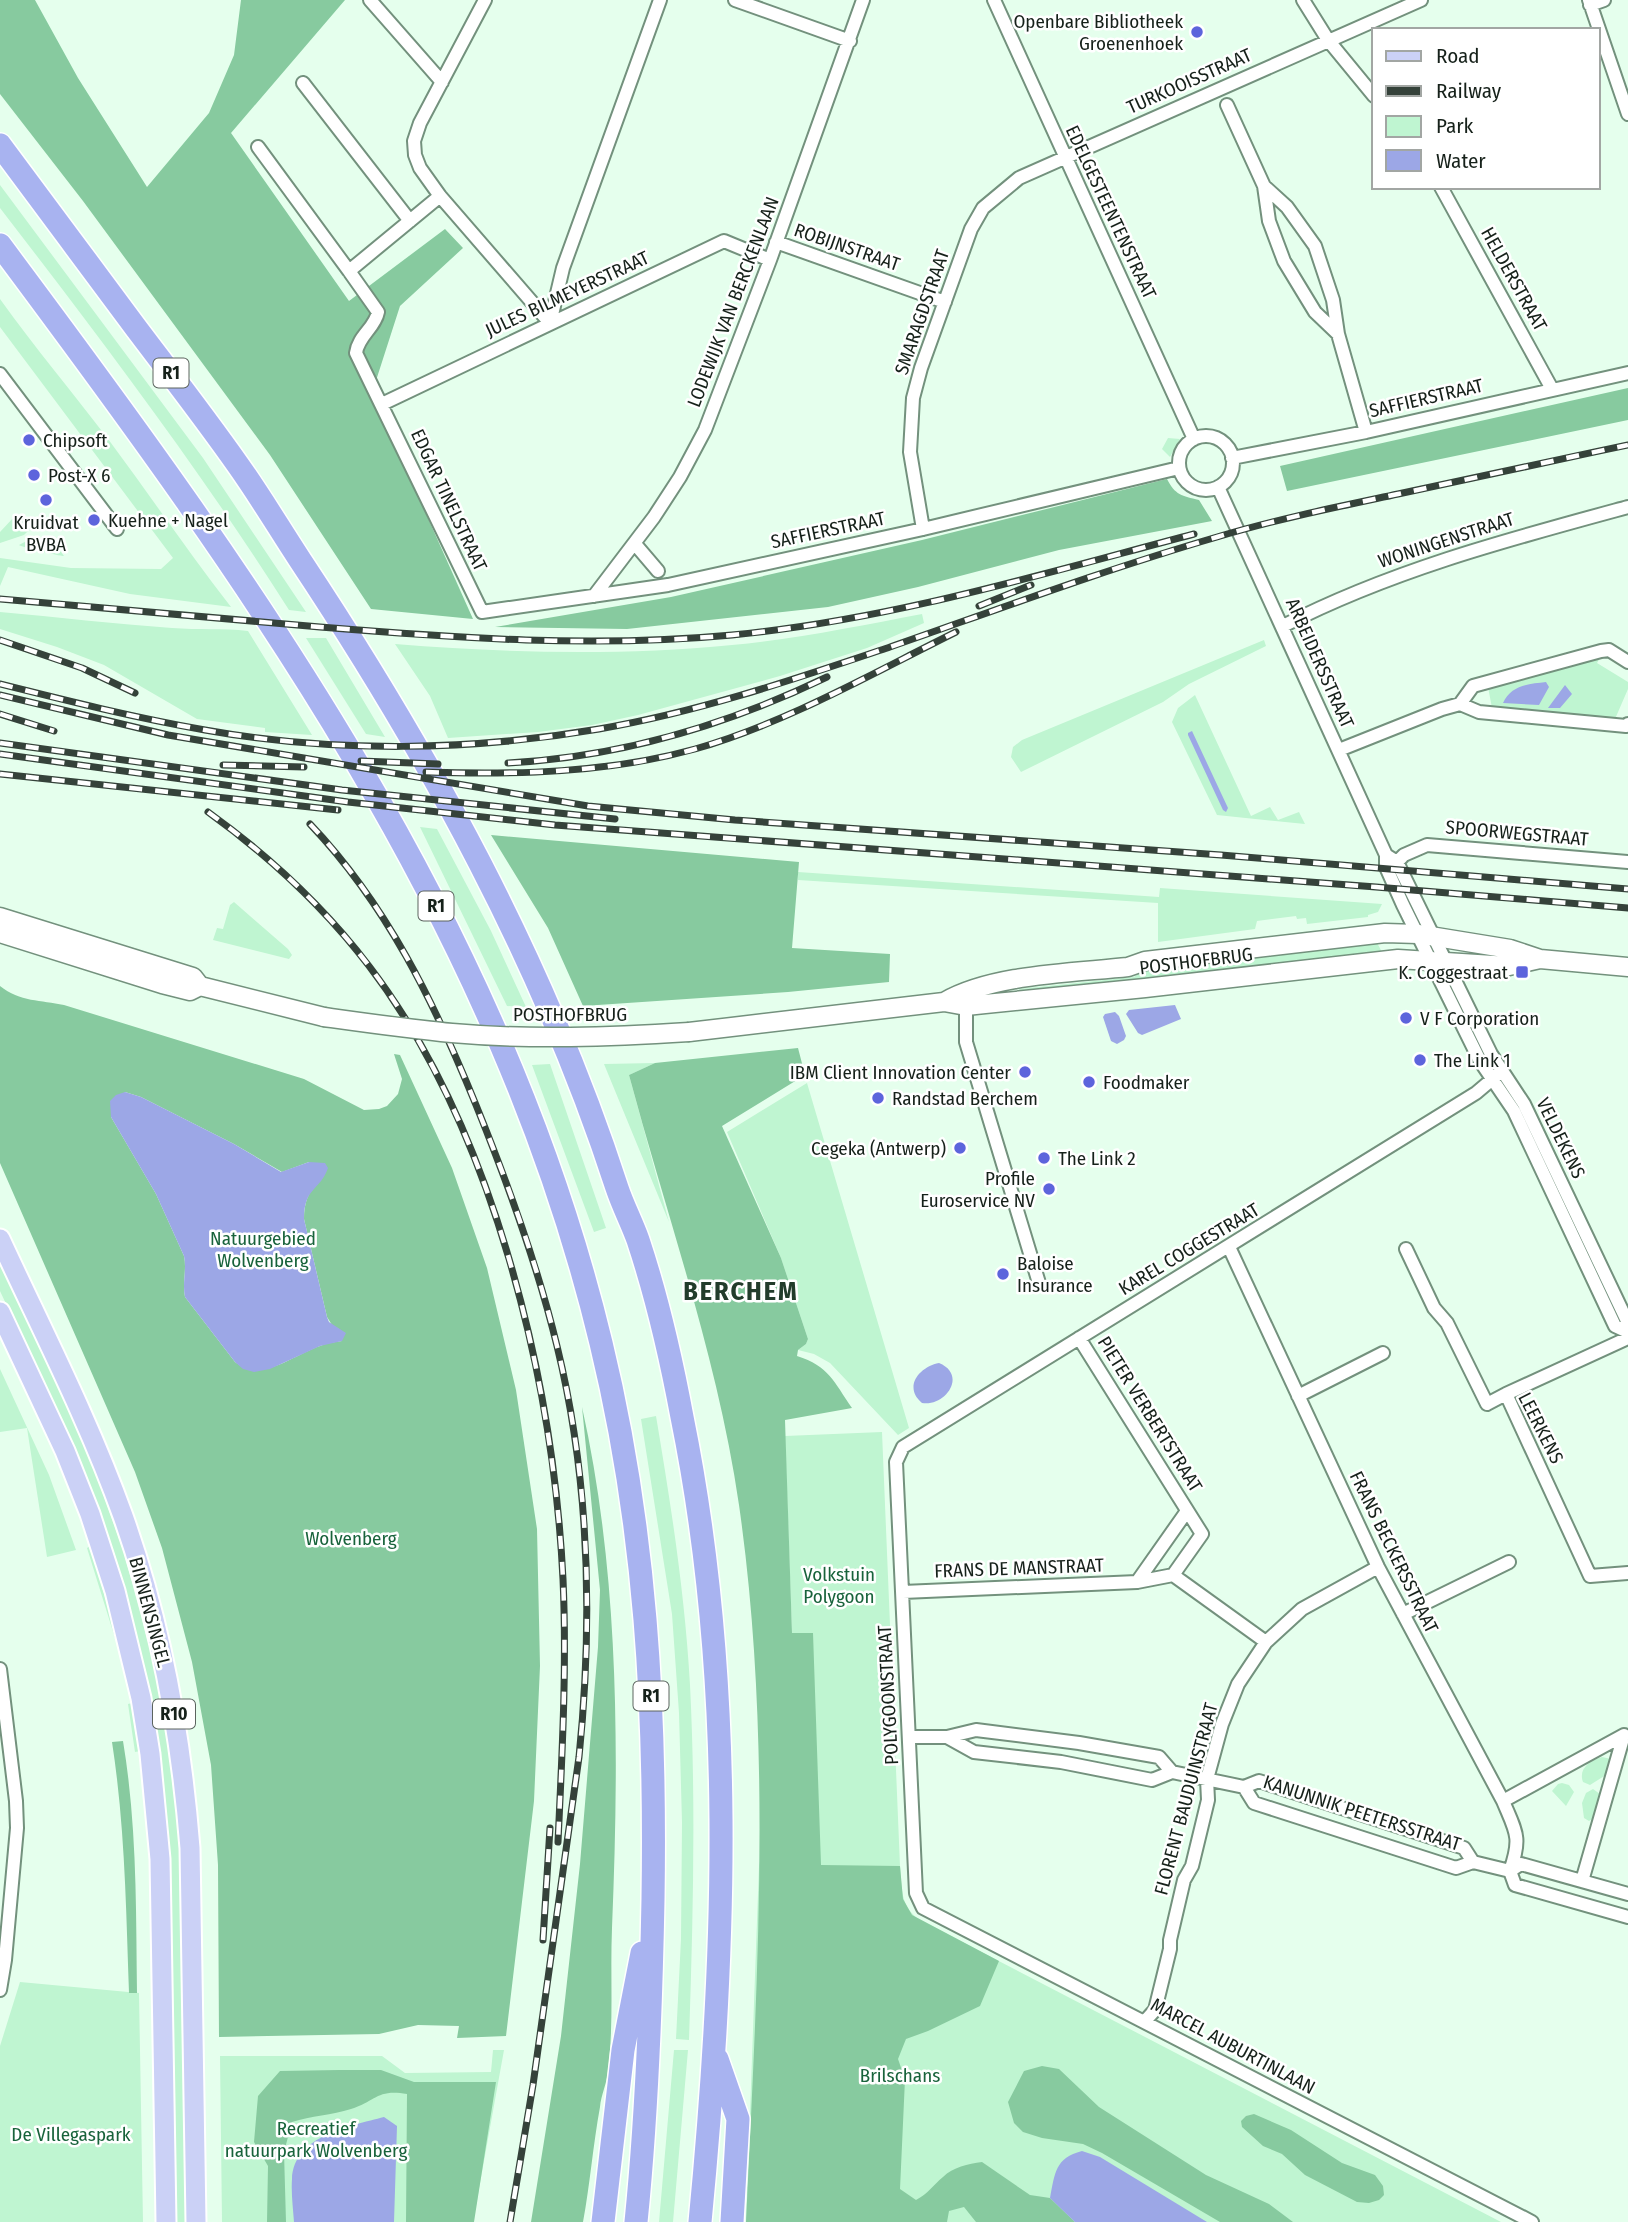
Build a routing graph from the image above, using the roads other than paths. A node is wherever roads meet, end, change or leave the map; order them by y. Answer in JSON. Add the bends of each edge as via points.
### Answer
{"nodes":[{"id":1,"x":370,"y":0,"type":"edge"},
{"id":2,"x":485,"y":0,"type":"edge"},
{"id":3,"x":660,"y":0,"type":"edge"},
{"id":4,"x":735,"y":0,"type":"edge"},
{"id":5,"x":863,"y":0,"type":"edge"},
{"id":6,"x":994,"y":0,"type":"edge"},
{"id":7,"x":1303,"y":0,"type":"edge"},
{"id":8,"x":1421,"y":0,"type":"edge"},
{"id":9,"x":1604,"y":0,"type":"edge"},
{"id":10,"x":1589,"y":2,"type":"edge"},
{"id":11,"x":1598,"y":28,"type":"edge"},
{"id":12,"x":1600,"y":34,"type":"edge"},
{"id":13,"x":1328,"y":40,"type":"junction"},
{"id":14,"x":850,"y":41,"type":"junction"},
{"id":15,"x":442,"y":82,"type":"junction"},
{"id":16,"x":303,"y":83,"type":"dead end"},
{"id":17,"x":1372,"y":94,"type":"edge"},
{"id":18,"x":1227,"y":105,"type":"dead end"},
{"id":19,"x":1628,"y":114,"type":"edge"},
{"id":20,"x":0,"y":145,"type":"edge"},
{"id":21,"x":258,"y":147,"type":"dead end"},
{"id":22,"x":1065,"y":157,"type":"junction"},
{"id":23,"x":1264,"y":186,"type":"junction"},
{"id":24,"x":1442,"y":189,"type":"edge"},
{"id":25,"x":440,"y":196,"type":"junction"},
{"id":26,"x":410,"y":220,"type":"junction"},
{"id":27,"x":776,"y":242,"type":"junction"},
{"id":28,"x":0,"y":245,"type":"edge"},
{"id":29,"x":770,"y":260,"type":"junction"},
{"id":30,"x":349,"y":271,"type":"junction"},
{"id":31,"x":945,"y":302,"type":"junction"},
{"id":32,"x":550,"y":323,"type":"junction"},
{"id":33,"x":1338,"y":334,"type":"junction"},
{"id":34,"x":1628,"y":373,"type":"edge"},
{"id":35,"x":0,"y":374,"type":"edge"},
{"id":36,"x":1552,"y":389,"type":"junction"},
{"id":37,"x":382,"y":404,"type":"junction"},
{"id":38,"x":1366,"y":432,"type":"junction"},
{"id":39,"x":1194,"y":439,"type":"junction"},
{"id":40,"x":1232,"y":458,"type":"junction"},
{"id":41,"x":1179,"y":468,"type":"junction"},
{"id":42,"x":1218,"y":487,"type":"junction"},
{"id":43,"x":1628,"y":507,"type":"edge"},
{"id":44,"x":117,"y":528,"type":"dead end"},
{"id":45,"x":923,"y":529,"type":"junction"},
{"id":46,"x":635,"y":544,"type":"junction"},
{"id":47,"x":658,"y":571,"type":"dead end"},
{"id":48,"x":594,"y":596,"type":"junction"},
{"id":49,"x":482,"y":612,"type":"joint"},
{"id":50,"x":1283,"y":626,"type":"junction"},
{"id":51,"x":1628,"y":662,"type":"edge"},
{"id":52,"x":1460,"y":704,"type":"junction"},
{"id":53,"x":1628,"y":724,"type":"edge"},
{"id":54,"x":1339,"y":750,"type":"junction"},
{"id":55,"x":1396,"y":857,"type":"junction"},
{"id":56,"x":1628,"y":862,"type":"edge"},
{"id":57,"x":0,"y":918,"type":"edge"},
{"id":58,"x":1423,"y":929,"type":"junction"},
{"id":59,"x":0,"y":933,"type":"edge"},
{"id":60,"x":1540,"y":959,"type":"junction"},
{"id":61,"x":1439,"y":961,"type":"junction"},
{"id":62,"x":1628,"y":967,"type":"edge"},
{"id":63,"x":200,"y":986,"type":"junction"},
{"id":64,"x":966,"y":998,"type":"junction"},
{"id":65,"x":1497,"y":1075,"type":"junction"},
{"id":66,"x":1575,"y":1226,"type":"junction"},
{"id":67,"x":0,"y":1239,"type":"edge"},
{"id":68,"x":1229,"y":1247,"type":"junction"},
{"id":69,"x":1406,"y":1250,"type":"dead end"},
{"id":70,"x":1039,"y":1283,"type":"dead end"},
{"id":71,"x":0,"y":1312,"type":"edge"},
{"id":72,"x":1628,"y":1323,"type":"edge"},
{"id":73,"x":1628,"y":1332,"type":"edge"},
{"id":74,"x":1079,"y":1338,"type":"junction"},
{"id":75,"x":1628,"y":1338,"type":"edge"},
{"id":76,"x":1383,"y":1353,"type":"dead end"},
{"id":77,"x":1506,"y":1394,"type":"junction"},
{"id":78,"x":1298,"y":1396,"type":"junction"},
{"id":79,"x":903,"y":1447,"type":"joint"},
{"id":80,"x":1187,"y":1511,"type":"junction"},
{"id":81,"x":1509,"y":1562,"type":"dead end"},
{"id":82,"x":1378,"y":1567,"type":"junction"},
{"id":83,"x":1628,"y":1573,"type":"edge"},
{"id":84,"x":1173,"y":1575,"type":"junction"},
{"id":85,"x":1137,"y":1582,"type":"junction"},
{"id":86,"x":903,"y":1592,"type":"junction"},
{"id":87,"x":1403,"y":1614,"type":"junction"},
{"id":88,"x":1266,"y":1642,"type":"junction"},
{"id":89,"x":0,"y":1668,"type":"edge"},
{"id":90,"x":910,"y":1737,"type":"junction"},
{"id":91,"x":947,"y":1738,"type":"junction"},
{"id":92,"x":1172,"y":1772,"type":"junction"},
{"id":93,"x":1208,"y":1779,"type":"junction"},
{"id":94,"x":1244,"y":1787,"type":"junction"},
{"id":95,"x":1503,"y":1801,"type":"junction"},
{"id":96,"x":1473,"y":1862,"type":"junction"},
{"id":97,"x":1510,"y":1871,"type":"junction"},
{"id":98,"x":1582,"y":1881,"type":"junction"},
{"id":99,"x":1628,"y":1894,"type":"edge"},
{"id":100,"x":653,"y":1898,"type":"junction"},
{"id":101,"x":918,"y":1901,"type":"joint"},
{"id":102,"x":1628,"y":1917,"type":"edge"},
{"id":103,"x":0,"y":1990,"type":"edge"},
{"id":104,"x":1145,"y":2021,"type":"junction"},
{"id":105,"x":713,"y":2050,"type":"junction"},
{"id":106,"x":166,"y":2222,"type":"edge"},
{"id":107,"x":197,"y":2222,"type":"edge"},
{"id":108,"x":603,"y":2222,"type":"edge"},
{"id":109,"x":636,"y":2222,"type":"edge"},
{"id":110,"x":700,"y":2222,"type":"edge"},
{"id":111,"x":732,"y":2222,"type":"edge"},
{"id":112,"x":1532,"y":2222,"type":"edge"}],
"edges":[{"from":1,"to":15,"type":"street"},
{"from":2,"to":15,"type":"street"},
{"from":3,"to":32,"type":"street","via":[[563,268]]},
{"from":4,"to":14,"type":"street"},
{"from":5,"to":14,"type":"street","name":"LODEWIJK VAN BERCKENLAAN"},
{"from":6,"to":22,"type":"street","name":"EDELGESTEENTENSTRAAT"},
{"from":7,"to":13,"type":"street"},
{"from":8,"to":13,"type":"street","name":"TURKOOISSTRAAT"},
{"from":9,"to":10,"type":"street"},
{"from":10,"to":11,"type":"street"},
{"from":12,"to":19,"type":"street"},
{"from":13,"to":17,"type":"street"},
{"from":13,"to":22,"type":"street","name":"TURKOOISSTRAAT"},
{"from":14,"to":27,"type":"street","name":"LODEWIJK VAN BERCKENLAAN"},
{"from":15,"to":25,"type":"street","via":[[414,141],[421,168]]},
{"from":16,"to":26,"type":"street"},
{"from":18,"to":23,"type":"street"},
{"from":20,"to":105,"type":"highway","number":"R1","via":[[241,469],[376,679],[492,886],[591,1109],[638,1240],[667,1350],[685,1429],[704,1553],[721,1768],[722,1899]]},
{"from":21,"to":30,"type":"street"},
{"from":22,"to":31,"type":"street","name":"SMARAGDSTRAAT","via":[[1019,178],[983,208]]},
{"from":22,"to":39,"type":"street","name":"EDELGESTEENTENSTRAAT"},
{"from":23,"to":33,"type":"street","via":[[1269,221],[1284,261],[1315,312]]},
{"from":23,"to":33,"type":"street","via":[[1287,207],[1315,246],[1333,300]]},
{"from":24,"to":36,"type":"street","name":"HELDERSTRAAT"},
{"from":25,"to":26,"type":"street"},
{"from":25,"to":32,"type":"street"},
{"from":26,"to":30,"type":"street"},
{"from":27,"to":29,"type":"street","name":"LODEWIJK VAN BERCKENLAAN"},
{"from":27,"to":31,"type":"street","name":"ROBIJNSTRAAT"},
{"from":28,"to":100,"type":"highway","number":"R1","via":[[232,565],[336,726],[437,907],[520,1093],[581,1268],[621,1440],[644,1596],[651,1682]]},
{"from":29,"to":32,"type":"street","name":"JULES BILMEYERSTRAAT","via":[[724,241]]},
{"from":29,"to":46,"type":"street","name":"LODEWIJK VAN BERCKENLAAN","via":[[705,430]]},
{"from":30,"to":37,"type":"street","name":"EDGAR TINELSTRAAT","via":[[378,312],[356,353]]},
{"from":31,"to":45,"type":"street","name":"SMARAGDSTRAAT","via":[[913,398],[910,426]]},
{"from":32,"to":37,"type":"street","name":"JULES BILMEYERSTRAAT"},
{"from":33,"to":38,"type":"street"},
{"from":34,"to":36,"type":"street","name":"SAFFIERSTRAAT"},
{"from":35,"to":44,"type":"street"},
{"from":36,"to":38,"type":"street","name":"SAFFIERSTRAAT"},
{"from":37,"to":49,"type":"street","name":"EDGAR TINELSTRAAT"},
{"from":38,"to":40,"type":"street","name":"SAFFIERSTRAAT"},
{"from":39,"to":40,"type":"street","via":[[1218,439]]},
{"from":39,"to":41,"type":"street","via":[[1180,454]]},
{"from":40,"to":42,"type":"street","via":[[1231,473]]},
{"from":41,"to":42,"type":"street","via":[[1185,481],[1197,489]]},
{"from":41,"to":45,"type":"street","name":"SAFFIERSTRAAT"},
{"from":42,"to":50,"type":"street","name":"ARBEIDERSSTRAAT"},
{"from":43,"to":50,"type":"street","name":"WONINGENSTRAAT","via":[[1440,560]]},
{"from":45,"to":48,"type":"street","name":"SAFFIERSTRAAT","via":[[668,585]]},
{"from":46,"to":47,"type":"street"},
{"from":46,"to":48,"type":"street","name":"LODEWIJK VAN BERCKENLAAN"},
{"from":48,"to":49,"type":"street","name":"SAFFIERSTRAAT"},
{"from":50,"to":54,"type":"street","name":"ARBEIDERSSTRAAT"},
{"from":51,"to":52,"type":"street","via":[[1609,650],[1601,651],[1473,686]]},
{"from":52,"to":53,"type":"street","via":[[1479,712]]},
{"from":52,"to":54,"type":"street"},
{"from":54,"to":55,"type":"street","name":"ARBEIDERSSTRAAT"},
{"from":55,"to":56,"type":"street","name":"SPOORWEGSTRAAT","via":[[1427,845]]},
{"from":55,"to":58,"type":"street","name":"ARBEIDERSSTRAAT"},
{"from":57,"to":63,"type":"street","name":"POSTHOFBRUG","via":[[193,977]]},
{"from":58,"to":60,"type":"street","name":"POSTHOFBRUG"},
{"from":58,"to":61,"type":"street","name":"ARBEIDERSSTRAAT"},
{"from":58,"to":64,"type":"street","name":"POSTHOFBRUG","via":[[1003,981]]},
{"from":59,"to":63,"type":"street","name":"POSTHOFBRUG","via":[[162,984],[190,991]]},
{"from":60,"to":61,"type":"street","name":"POSTHOFBRUG","via":[[1509,966]]},
{"from":60,"to":62,"type":"street"},
{"from":61,"to":64,"type":"street","name":"POSTHOFBRUG","via":[[1390,960],[1145,988]]},
{"from":61,"to":65,"type":"street","via":[[1480,1061]]},
{"from":63,"to":64,"type":"street","name":"POSTHOFBRUG","bridge":true,"via":[[324,1017],[389,1026],[495,1035],[605,1037],[689,1032]]},
{"from":64,"to":70,"type":"street","via":[[966,1042]]},
{"from":65,"to":66,"type":"street","name":"VELDEKENS"},
{"from":65,"to":68,"type":"street","name":"KAREL COGGESTRAAT","via":[[1476,1093]]},
{"from":66,"to":72,"type":"street","name":"VELDEKENS"},
{"from":66,"to":73,"type":"street","name":"VELDEKENS","via":[[1615,1326]]},
{"from":67,"to":107,"type":"main road","name":"BINNENSINGEL","number":"R10","via":[[114,1492],[149,1601],[171,1693],[186,1792],[191,1870]]},
{"from":68,"to":74,"type":"street","name":"KAREL COGGESTRAAT"},
{"from":68,"to":78,"type":"street","name":"FRANS BECKERSSTRAAT"},
{"from":69,"to":77,"type":"street","name":"LEERKENS","via":[[1487,1404]]},
{"from":71,"to":106,"type":"main road","name":"BINNENSINGEL","number":"R10","via":[[90,1514],[115,1591],[141,1698],[160,1858]]},
{"from":74,"to":79,"type":"street","name":"KAREL COGGESTRAAT"},
{"from":74,"to":80,"type":"street","name":"PIETER VERBERTSTRAAT"},
{"from":75,"to":77,"type":"street"},
{"from":76,"to":78,"type":"street"},
{"from":77,"to":83,"type":"street","name":"LEERKENS","via":[[1590,1576]]},
{"from":78,"to":82,"type":"street","name":"FRANS BECKERSSTRAAT"},
{"from":79,"to":86,"type":"street","name":"POLYGOONSTRAAT","via":[[896,1462]]},
{"from":80,"to":84,"type":"street","name":"PIETER VERBERTSTRAAT","via":[[1202,1534]]},
{"from":80,"to":85,"type":"street","name":"PIETER VERBERTSTRAAT"},
{"from":81,"to":87,"type":"street"},
{"from":82,"to":87,"type":"street","name":"FRANS BECKERSSTRAAT"},
{"from":82,"to":88,"type":"street","name":"FLORENT BAUDUINSTRAAT","via":[[1302,1609]]},
{"from":84,"to":85,"type":"street","name":"FRANS DE MANSTRAAT"},
{"from":84,"to":88,"type":"street"},
{"from":85,"to":86,"type":"street","name":"FRANS DE MANSTRAAT"},
{"from":86,"to":90,"type":"street","name":"POLYGOONSTRAAT"},
{"from":87,"to":95,"type":"street","name":"FRANS BECKERSSTRAAT"},
{"from":88,"to":93,"type":"street","name":"FLORENT BAUDUINSTRAAT","via":[[1238,1684]]},
{"from":89,"to":103,"type":"street","via":[[18,1828]]},
{"from":90,"to":91,"type":"street","name":"KANUNNIK PEETERSSTRAAT"},
{"from":90,"to":101,"type":"street","name":"POLYGOONSTRAAT"},
{"from":91,"to":92,"type":"street","name":"KANUNNIK PEETERSSTRAAT","via":[[974,1752],[1061,1762],[1152,1780]]},
{"from":91,"to":92,"type":"street","name":"KANUNNIK PEETERSSTRAAT","via":[[976,1730],[1115,1748],[1159,1758]]},
{"from":92,"to":93,"type":"street","name":"KANUNNIK PEETERSSTRAAT"},
{"from":93,"to":94,"type":"street","name":"KANUNNIK PEETERSSTRAAT"},
{"from":93,"to":104,"type":"street","name":"FLORENT BAUDUINSTRAAT","via":[[1208,1800],[1192,1866],[1184,1880],[1156,2010]]},
{"from":94,"to":96,"type":"street","name":"KANUNNIK PEETERSSTRAAT","via":[[1259,1781],[1324,1801],[1464,1848]]},
{"from":94,"to":96,"type":"street","name":"KANUNNIK PEETERSSTRAAT","via":[[1254,1803],[1456,1868]]},
{"from":95,"to":97,"type":"street","name":"FRANS BECKERSSTRAAT","via":[[1518,1835]]},
{"from":95,"to":98,"type":"street","via":[[1624,1735]]},
{"from":96,"to":97,"type":"street","name":"KANUNNIK PEETERSSTRAAT"},
{"from":97,"to":98,"type":"street","name":"KANUNNIK PEETERSSTRAAT","via":[[1521,1864]]},
{"from":97,"to":102,"type":"street","name":"KANUNNIK PEETERSSTRAAT","via":[[1516,1885]]},
{"from":98,"to":99,"type":"street","name":"KANUNNIK PEETERSSTRAAT"},
{"from":100,"to":108,"type":"highway","via":[[622,2050]]},
{"from":100,"to":109,"type":"highway","number":"R1","via":[[651,2033]]},
{"from":101,"to":104,"type":"street","name":"MARCEL AUBURTINLAAN","via":[[932,1913]]},
{"from":104,"to":112,"type":"street","name":"MARCEL AUBURTINLAAN"},
{"from":105,"to":110,"type":"highway","number":"R1"},
{"from":105,"to":111,"type":"highway","via":[[738,2119]]}]}
